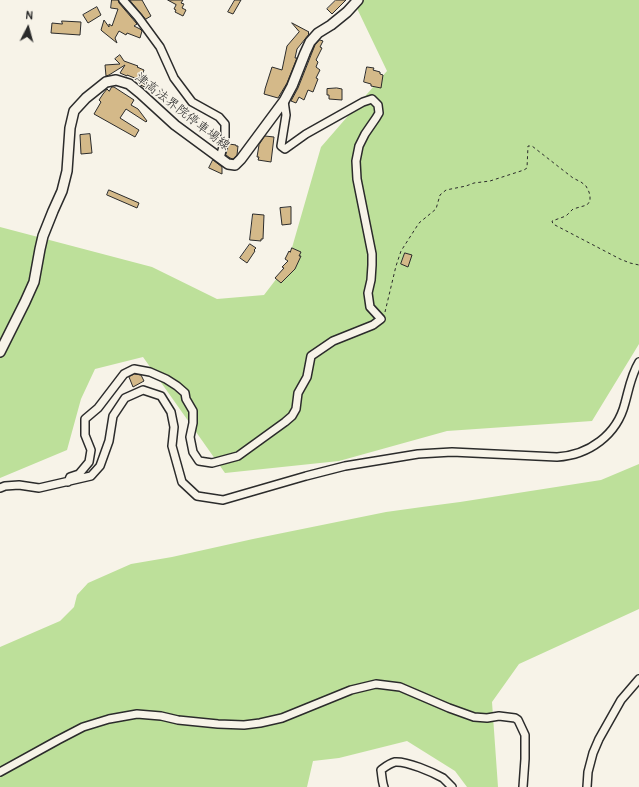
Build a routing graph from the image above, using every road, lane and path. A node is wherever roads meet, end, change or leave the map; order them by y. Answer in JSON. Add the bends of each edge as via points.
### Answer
{"nodes":[{"id":1,"x":123,"y":0,"type":"edge"},
{"id":2,"x":358,"y":0,"type":"edge"},
{"id":3,"x":284,"y":101,"type":"junction"},
{"id":4,"x":220,"y":158,"type":"junction"},
{"id":5,"x":639,"y":265,"type":"edge"},
{"id":6,"x":381,"y":319,"type":"junction"},
{"id":7,"x":0,"y":352,"type":"edge"},
{"id":8,"x":639,"y":362,"type":"edge"},
{"id":9,"x":68,"y":482,"type":"junction"},
{"id":10,"x":0,"y":488,"type":"edge"},
{"id":11,"x":639,"y":679,"type":"edge"},
{"id":12,"x":0,"y":772,"type":"edge"},
{"id":13,"x":384,"y":787,"type":"edge"},
{"id":14,"x":452,"y":787,"type":"edge"},
{"id":15,"x":523,"y":787,"type":"edge"},
{"id":16,"x":587,"y":787,"type":"edge"}],
"edges":[{"from":1,"to":4,"type":"street","via":[[160,47],[174,78],[192,102],[219,117],[225,124],[225,139]]},
{"from":2,"to":3,"type":"main road","name":"津高法界院停車場線","via":[[310,42]]},
{"from":3,"to":4,"type":"main road","name":"津高法界院停車場線","via":[[235,165],[228,164]]},
{"from":3,"to":6,"type":"street","via":[[286,115],[281,146],[285,149],[306,134],[363,102],[372,99],[378,105],[379,113],[359,146],[356,161],[357,179],[372,254],[368,293],[370,307]]},
{"from":4,"to":7,"type":"main road","name":"津高法界院停車場線","via":[[175,125],[129,84],[116,80],[106,82],[86,98],[74,111],[70,128],[67,171],[62,191],[43,236],[34,282]]},
{"from":5,"to":6,"type":"path","via":[[620,259],[553,224],[552,221],[566,216],[573,209],[587,205],[590,201],[590,192],[581,182],[532,146],[528,146],[527,168],[524,170],[490,181],[446,190],[440,195],[436,209],[419,223],[401,251],[386,310]]},
{"from":6,"to":9,"type":"street","via":[[373,325],[333,341],[311,356],[307,378],[298,392],[296,409],[292,416],[238,456],[212,463],[198,461],[193,452],[190,437],[193,411],[185,393],[166,379],[150,372],[134,369],[124,374],[98,408],[85,419],[85,435],[91,450],[89,462],[79,474],[70,477]]},
{"from":8,"to":9,"type":"street","via":[[618,422],[606,437],[594,446],[565,457],[452,452],[418,454],[345,466],[223,500],[197,496],[182,482],[172,446],[174,427],[171,412],[161,396],[143,390],[125,398],[114,416],[100,466],[91,476]]},
{"from":9,"to":10,"type":"street","via":[[39,488],[19,485]]},
{"from":11,"to":16,"type":"street","via":[[621,700],[599,739],[588,772]]},
{"from":12,"to":15,"type":"street","via":[[83,727],[109,719],[137,714],[218,724],[260,723],[282,718],[351,690],[376,684],[400,687],[474,716],[499,716],[518,720],[525,735]]},
{"from":13,"to":14,"type":"street","via":[[381,770],[394,762],[430,772],[444,779]]}]}
